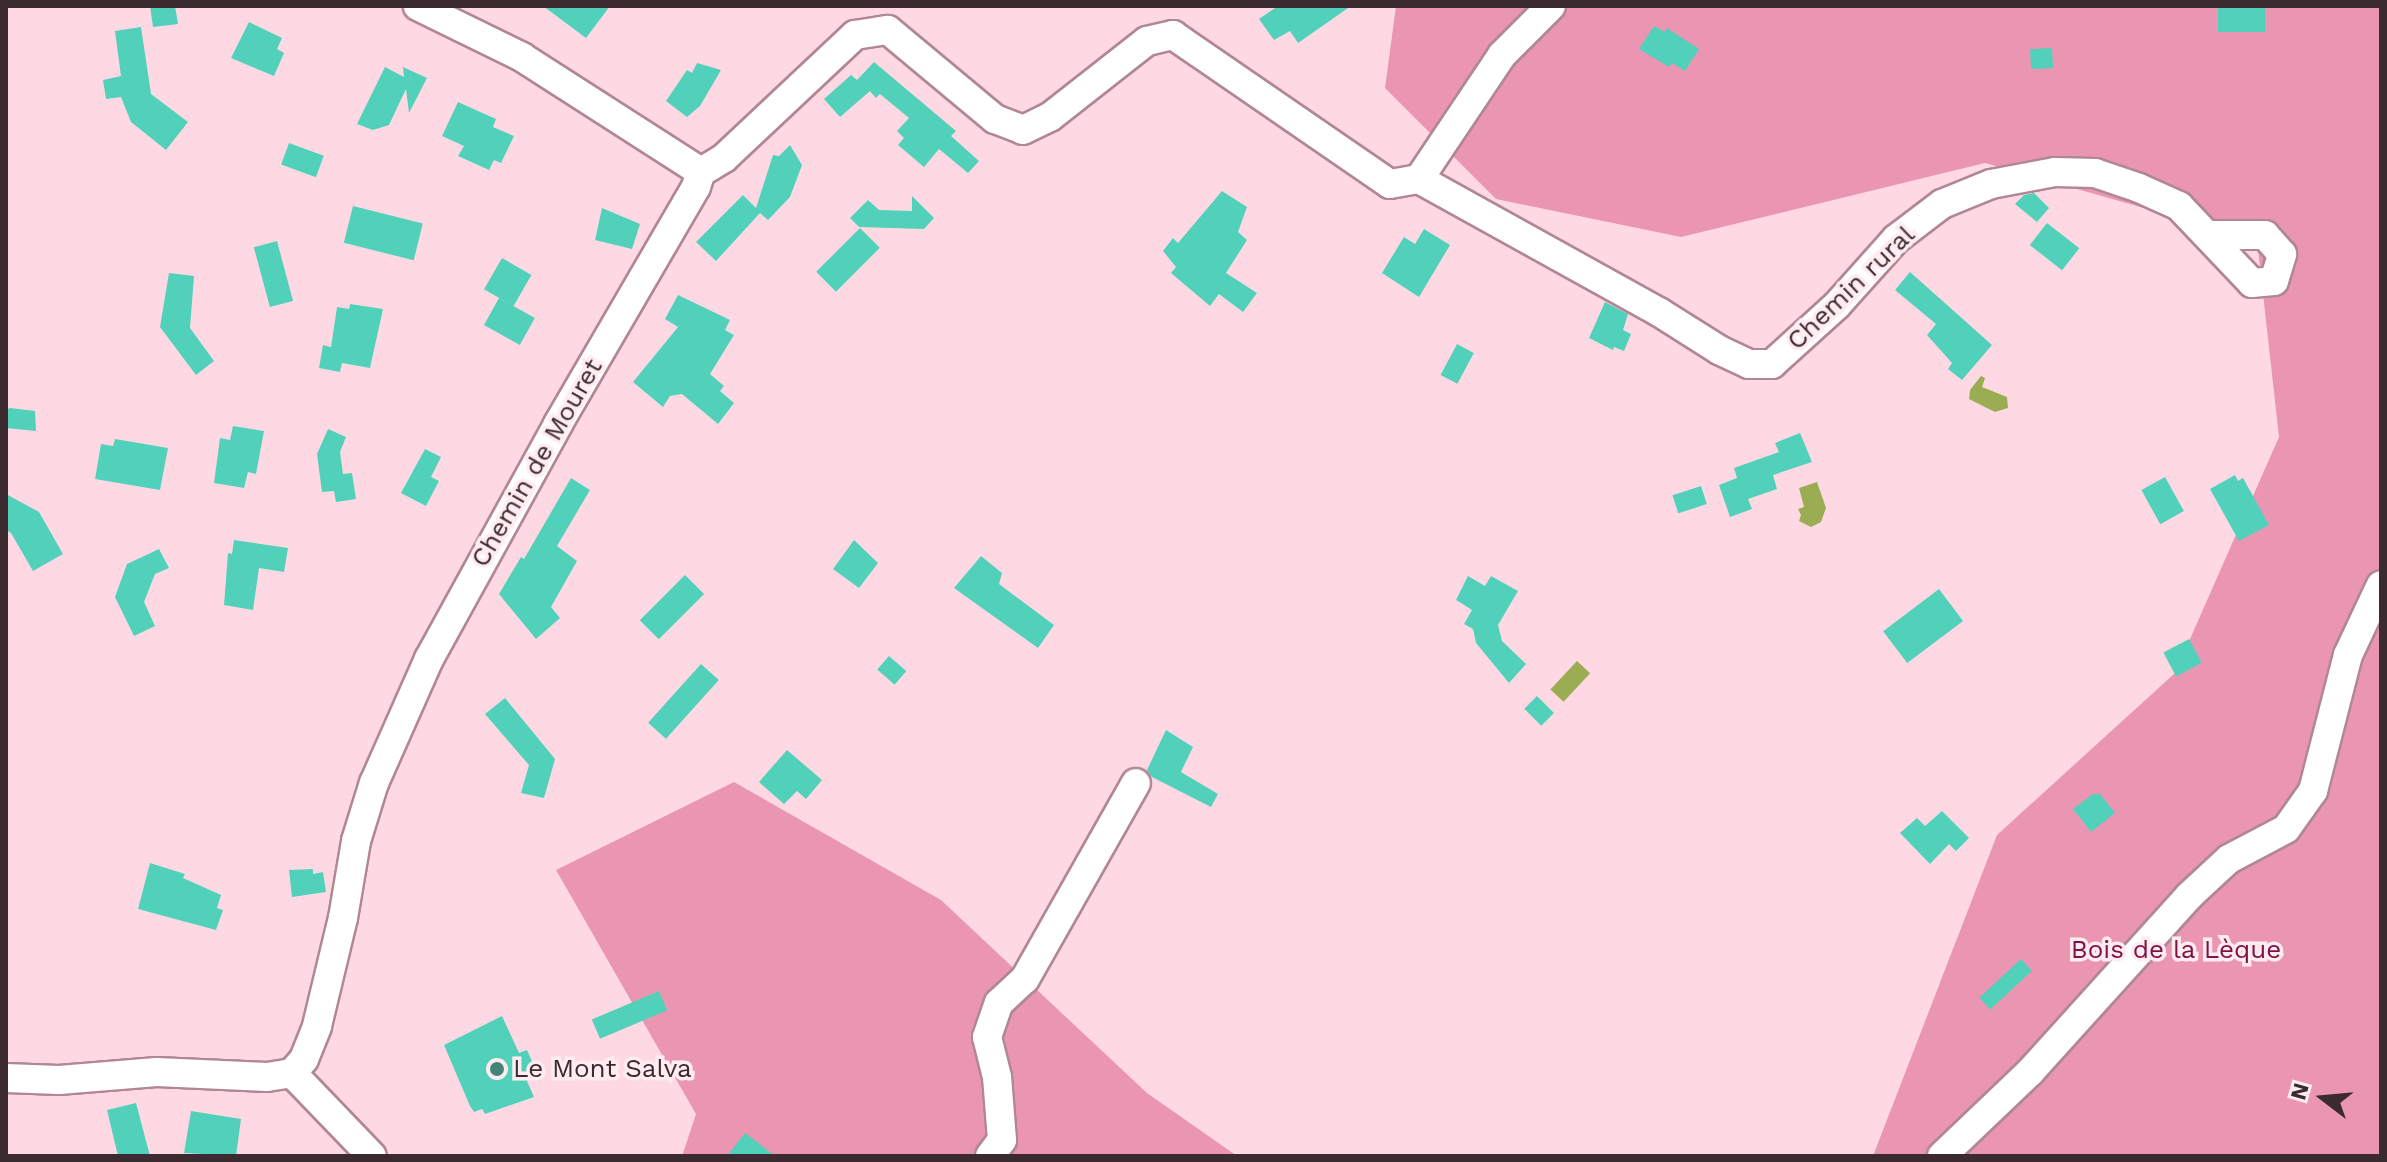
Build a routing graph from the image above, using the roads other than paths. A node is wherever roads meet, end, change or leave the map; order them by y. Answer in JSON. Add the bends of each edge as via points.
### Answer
{"nodes":[{"id":1,"x":418,"y":6,"type":"edge"},
{"id":2,"x":1551,"y":6,"type":"edge"},
{"id":3,"x":701,"y":172,"type":"junction"},
{"id":4,"x":1419,"y":179,"type":"junction"},
{"id":5,"x":2210,"y":235,"type":"dead end"},
{"id":6,"x":2381,"y":585,"type":"edge"},
{"id":7,"x":1136,"y":783,"type":"dead end"},
{"id":8,"x":292,"y":1073,"type":"junction"},
{"id":9,"x":6,"y":1078,"type":"edge"},
{"id":10,"x":372,"y":1156,"type":"edge"},
{"id":11,"x":990,"y":1156,"type":"edge"},
{"id":12,"x":1942,"y":1156,"type":"edge"}],
"edges":[{"from":1,"to":3,"type":"street","via":[[522,57]]},
{"from":2,"to":4,"type":"street","via":[[1502,55]]},
{"from":3,"to":4,"type":"street","via":[[724,158],[855,35],[888,30],[995,119],[1023,130],[1050,117],[1147,41],[1173,35],[1390,184]]},
{"from":3,"to":8,"type":"street","name":"Chemin de Mouret","via":[[429,659],[374,783],[356,841],[317,1026],[304,1059]]},
{"from":4,"to":5,"type":"street","name":"Chemin rural","via":[[1749,364],[1772,364],[1837,305],[1896,239],[1942,204],[1991,184],[2055,172],[2095,173],[2179,206]]},
{"from":6,"to":12,"type":"street","via":[[2348,655],[2313,791],[2286,829],[2229,859],[2189,896],[2030,1072]]},
{"from":7,"to":11,"type":"street","via":[[1025,979],[999,1003],[987,1037],[997,1077],[1002,1140]]},
{"from":8,"to":9,"type":"street"},
{"from":8,"to":10,"type":"street"}]}
